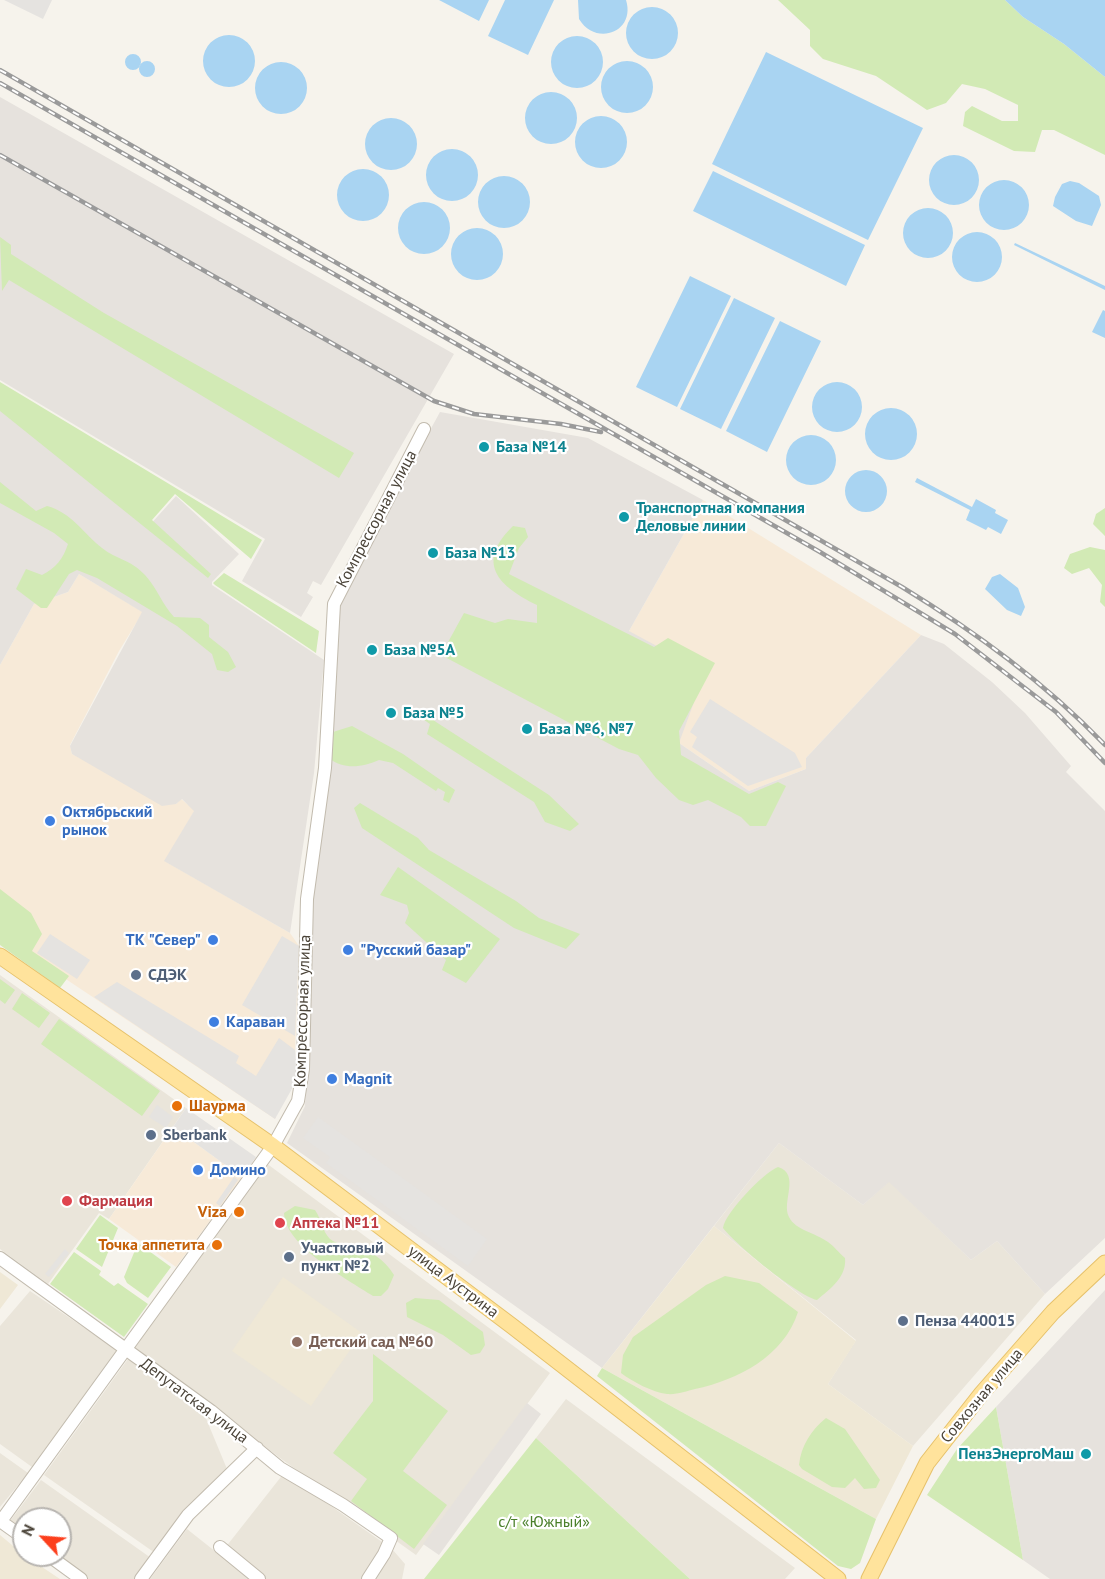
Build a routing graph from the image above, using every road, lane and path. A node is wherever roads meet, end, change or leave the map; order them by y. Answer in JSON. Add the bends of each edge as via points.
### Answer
{"nodes":[{"id":1,"x":424,"y":429,"type":"dead end"},
{"id":2,"x":0,"y":956,"type":"edge"},
{"id":3,"x":273,"y":1146,"type":"junction"},
{"id":4,"x":0,"y":1258,"type":"edge"},
{"id":5,"x":1105,"y":1263,"type":"edge"},
{"id":6,"x":127,"y":1350,"type":"junction"},
{"id":7,"x":257,"y":1448,"type":"junction"},
{"id":8,"x":1,"y":1521,"type":"edge"},
{"id":9,"x":220,"y":1547,"type":"dead end"},
{"id":10,"x":64,"y":1567,"type":"edge"},
{"id":11,"x":81,"y":1579,"type":"edge"},
{"id":12,"x":141,"y":1579,"type":"edge"},
{"id":13,"x":259,"y":1579,"type":"edge"},
{"id":14,"x":368,"y":1579,"type":"edge"},
{"id":15,"x":838,"y":1579,"type":"edge"},
{"id":16,"x":869,"y":1579,"type":"edge"}],
"edges":[{"from":1,"to":3,"type":"street","name":"Компрессорная улица","via":[[334,604],[325,768],[307,899],[303,1069],[298,1101]]},
{"from":2,"to":3,"type":"main road","name":"улица Аустрина"},
{"from":3,"to":6,"type":"street","name":"Компрессорная улица"},
{"from":3,"to":15,"type":"main road","name":"улица Аустрина"},
{"from":4,"to":6,"type":"street","name":"Депутатская улица"},
{"from":5,"to":16,"type":"main road","name":"Совхозная улица","via":[[1053,1312],[946,1439],[926,1466]]},
{"from":6,"to":7,"type":"street","name":"Депутатская улица"},
{"from":6,"to":8,"type":"street","name":"Компрессорная улица"},
{"from":7,"to":12,"type":"street","via":[[188,1515]]},
{"from":7,"to":14,"type":"street","name":"Депутатская улица","via":[[280,1468],[391,1538]]},
{"from":9,"to":13,"type":"street"},
{"from":10,"to":11,"type":"street"}]}
